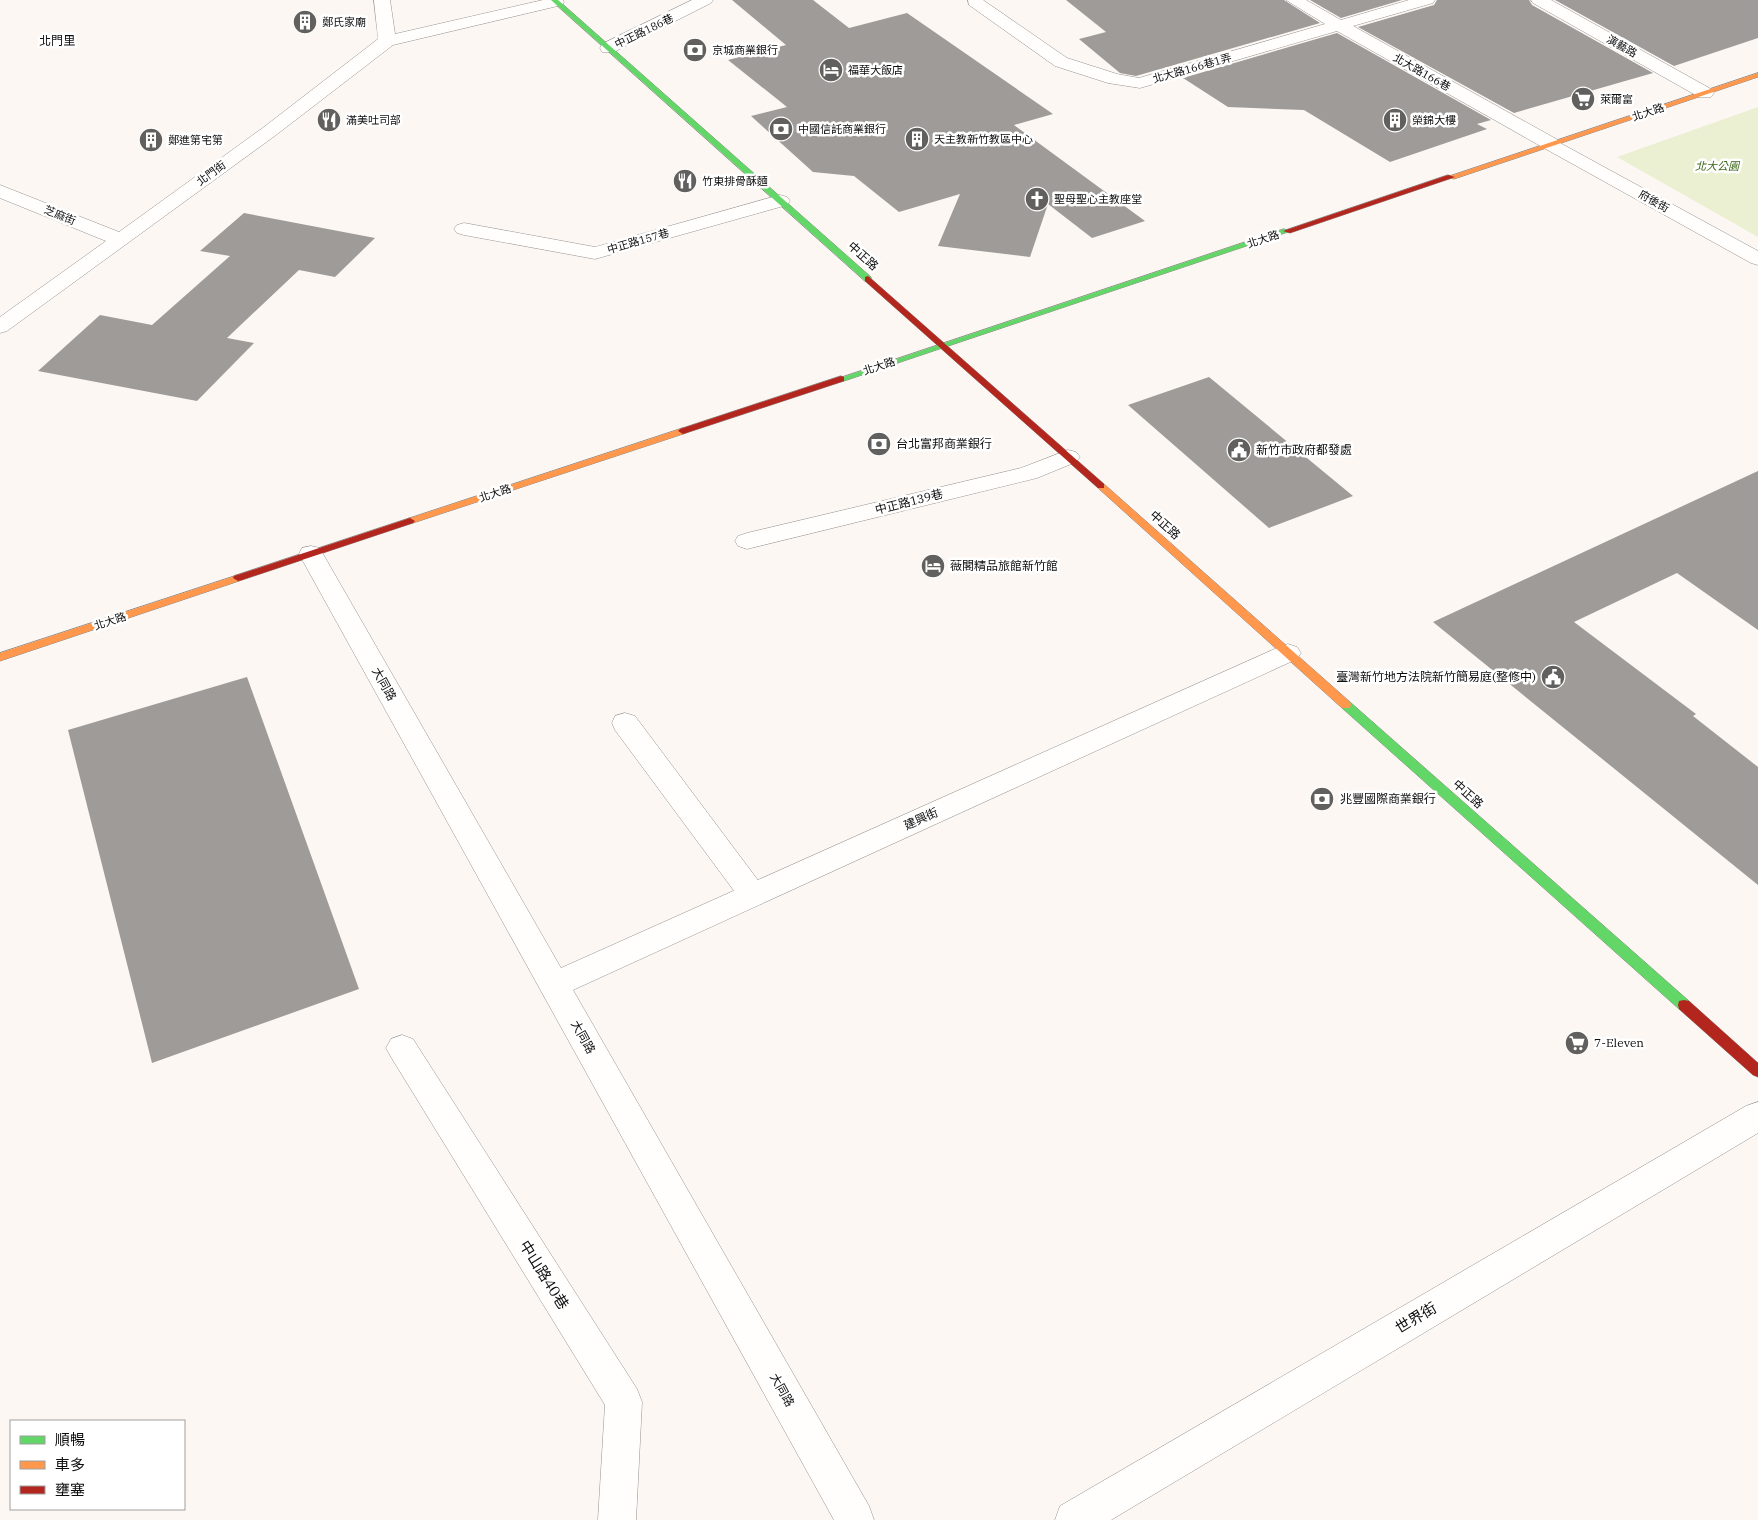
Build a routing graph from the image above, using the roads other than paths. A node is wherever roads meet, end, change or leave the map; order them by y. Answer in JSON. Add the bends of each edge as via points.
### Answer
{"nodes":[{"id":1,"x":382,"y":0,"type":"edge"},
{"id":2,"x":705,"y":0,"type":"edge"},
{"id":3,"x":1294,"y":0,"type":"edge"},
{"id":4,"x":1427,"y":0,"type":"edge"},
{"id":5,"x":1539,"y":0,"type":"edge"},
{"id":6,"x":555,"y":1,"type":"edge"},
{"id":7,"x":975,"y":2,"type":"dead end"},
{"id":8,"x":1338,"y":25,"type":"junction"},
{"id":9,"x":387,"y":41,"type":"junction"},
{"id":10,"x":608,"y":48,"type":"junction"},
{"id":11,"x":1758,"y":75,"type":"edge"},
{"id":12,"x":1705,"y":93,"type":"junction"},
{"id":13,"x":1551,"y":144,"type":"junction"},
{"id":14,"x":0,"y":191,"type":"edge"},
{"id":15,"x":780,"y":201,"type":"junction"},
{"id":16,"x":464,"y":229,"type":"dead end"},
{"id":17,"x":120,"y":239,"type":"junction"},
{"id":18,"x":1758,"y":259,"type":"edge"},
{"id":19,"x":0,"y":326,"type":"edge"},
{"id":20,"x":942,"y":345,"type":"junction"},
{"id":21,"x":1068,"y":457,"type":"junction"},
{"id":22,"x":747,"y":541,"type":"dead end"},
{"id":23,"x":311,"y":554,"type":"junction"},
{"id":24,"x":1288,"y":653,"type":"junction"},
{"id":25,"x":0,"y":657,"type":"edge"},
{"id":26,"x":626,"y":722,"type":"dead end"},
{"id":27,"x":753,"y":895,"type":"junction"},
{"id":28,"x":554,"y":985,"type":"junction"},
{"id":29,"x":402,"y":1048,"type":"dead end"},
{"id":30,"x":1758,"y":1071,"type":"edge"},
{"id":31,"x":1758,"y":1116,"type":"edge"},
{"id":32,"x":617,"y":1520,"type":"edge"},
{"id":33,"x":855,"y":1520,"type":"edge"},
{"id":34,"x":1074,"y":1520,"type":"edge"}],
"edges":[{"from":1,"to":9,"type":"street"},
{"from":2,"to":10,"type":"street","name":"中正路186巷"},
{"from":3,"to":8,"type":"street","name":"北大路166巷"},
{"from":4,"to":8,"type":"street","name":"北大路166巷1弄"},
{"from":5,"to":12,"type":"street","name":"演藝路"},
{"from":6,"to":9,"type":"street"},
{"from":6,"to":10,"type":"street","name":"中正路"},
{"from":7,"to":8,"type":"street","name":"北大路166巷1弄","via":[[1061,62],[1114,79],[1140,83]]},
{"from":8,"to":13,"type":"street","name":"北大路166巷"},
{"from":9,"to":17,"type":"street","name":"北門街","via":[[270,131]]},
{"from":10,"to":15,"type":"street","name":"中正路"},
{"from":11,"to":12,"type":"street","name":"北大路"},
{"from":12,"to":13,"type":"street","name":"北大路"},
{"from":13,"to":18,"type":"street","name":"府後街"},
{"from":13,"to":20,"type":"street","name":"北大路"},
{"from":14,"to":17,"type":"street","name":"芝麻街"},
{"from":15,"to":16,"type":"street","name":"中正路157巷","via":[[594,253]]},
{"from":15,"to":20,"type":"street","name":"中正路"},
{"from":17,"to":19,"type":"street","name":"北門街"},
{"from":20,"to":21,"type":"street","name":"中正路"},
{"from":20,"to":23,"type":"street","name":"北大路"},
{"from":21,"to":22,"type":"street","name":"中正路139巷","via":[[1029,473]]},
{"from":21,"to":24,"type":"street","name":"中正路"},
{"from":23,"to":25,"type":"street","name":"北大路"},
{"from":23,"to":28,"type":"street","name":"大同路"},
{"from":24,"to":27,"type":"street","name":"建興街"},
{"from":24,"to":30,"type":"street","name":"中正路"},
{"from":26,"to":27,"type":"street"},
{"from":27,"to":28,"type":"street","name":"建興街"},
{"from":28,"to":33,"type":"street","name":"大同路"},
{"from":29,"to":32,"type":"street","name":"中山路40巷","via":[[624,1402]]},
{"from":31,"to":34,"type":"street","name":"世界街"}]}
